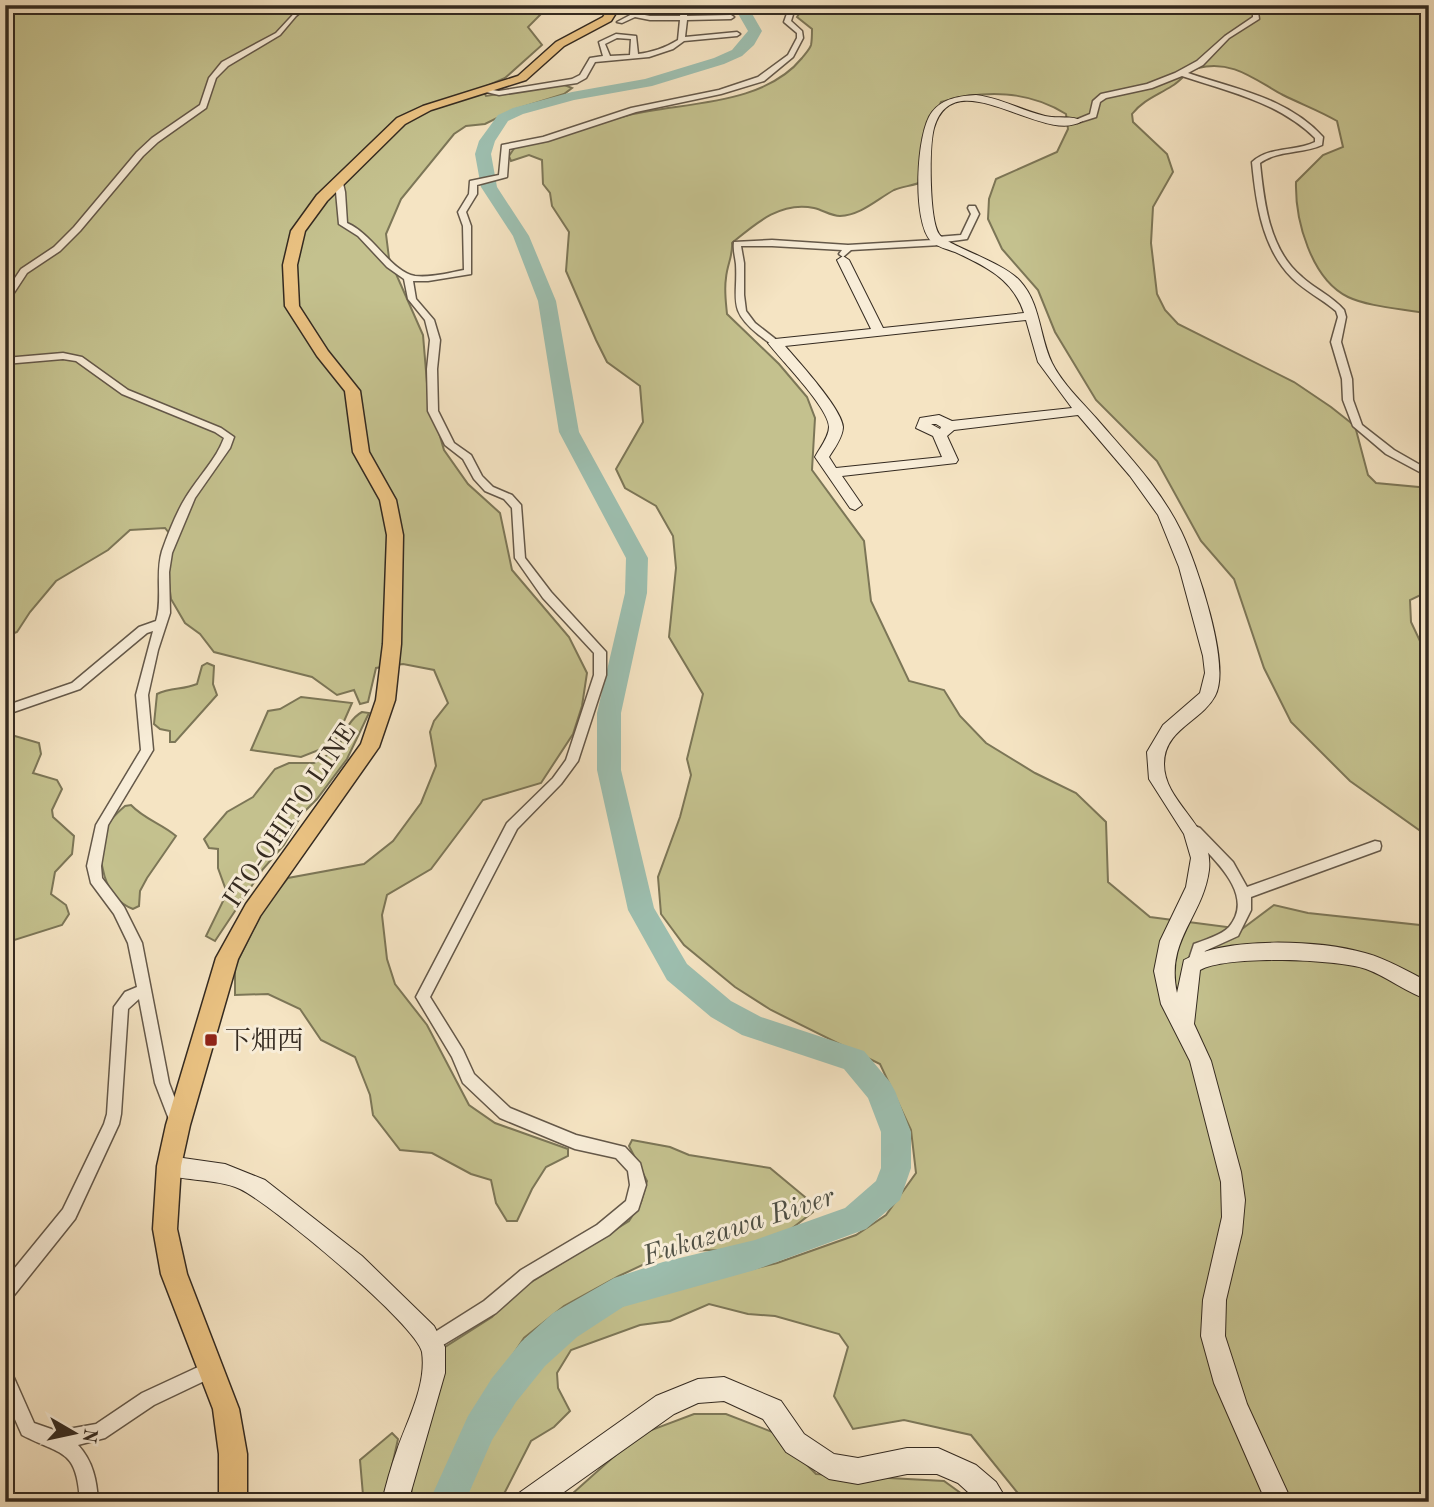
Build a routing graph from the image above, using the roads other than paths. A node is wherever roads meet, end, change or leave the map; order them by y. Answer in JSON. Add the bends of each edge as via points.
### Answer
{"nodes":[{"id":1,"x":306,"y":5,"type":"edge"},
{"id":2,"x":685,"y":5,"type":"edge"},
{"id":3,"x":793,"y":5,"type":"edge"},
{"id":4,"x":1246,"y":5,"type":"edge"},
{"id":5,"x":618,"y":11,"type":"edge"},
{"id":6,"x":684,"y":17,"type":"junction"},
{"id":7,"x":731,"y":17,"type":"dead end"},
{"id":8,"x":737,"y":34,"type":"dead end"},
{"id":9,"x":618,"y":36,"type":"junction"},
{"id":10,"x":682,"y":39,"type":"junction"},
{"id":11,"x":634,"y":56,"type":"junction"},
{"id":12,"x":607,"y":58,"type":"junction"},
{"id":13,"x":1182,"y":73,"type":"junction"},
{"id":14,"x":486,"y":91,"type":"junction"},
{"id":15,"x":1076,"y":121,"type":"joint"},
{"id":16,"x":339,"y":181,"type":"junction"},
{"id":17,"x":972,"y":208,"type":"dead end"},
{"id":18,"x":939,"y":241,"type":"junction"},
{"id":19,"x":846,"y":254,"type":"junction"},
{"id":20,"x":408,"y":278,"type":"junction"},
{"id":21,"x":5,"y":300,"type":"edge"},
{"id":22,"x":1031,"y":316,"type":"junction"},
{"id":23,"x":879,"y":332,"type":"junction"},
{"id":24,"x":775,"y":343,"type":"junction"},
{"id":25,"x":29,"y":359,"type":"junction"},
{"id":26,"x":5,"y":361,"type":"edge"},
{"id":27,"x":5,"y":369,"type":"edge"},
{"id":28,"x":1081,"y":411,"type":"junction"},
{"id":29,"x":831,"y":473,"type":"junction"},
{"id":30,"x":1429,"y":474,"type":"edge"},
{"id":31,"x":855,"y":505,"type":"dead end"},
{"id":32,"x":161,"y":623,"type":"junction"},
{"id":33,"x":5,"y":711,"type":"edge"},
{"id":34,"x":1194,"y":831,"type":"junction"},
{"id":35,"x":1375,"y":846,"type":"dead end"},
{"id":36,"x":1244,"y":894,"type":"junction"},
{"id":37,"x":1195,"y":962,"type":"junction"},
{"id":38,"x":144,"y":991,"type":"junction"},
{"id":39,"x":1429,"y":992,"type":"edge"},
{"id":40,"x":1183,"y":1027,"type":"junction"},
{"id":41,"x":178,"y":1125,"type":"junction"},
{"id":42,"x":169,"y":1166,"type":"junction"},
{"id":43,"x":6,"y":1291,"type":"edge"},
{"id":44,"x":433,"y":1343,"type":"junction"},
{"id":45,"x":211,"y":1369,"type":"junction"},
{"id":46,"x":5,"y":1377,"type":"edge"},
{"id":47,"x":57,"y":1440,"type":"junction"},
{"id":48,"x":89,"y":1502,"type":"edge"},
{"id":49,"x":233,"y":1502,"type":"edge"},
{"id":50,"x":395,"y":1502,"type":"edge"},
{"id":51,"x":528,"y":1502,"type":"edge"},
{"id":52,"x":995,"y":1502,"type":"edge"},
{"id":53,"x":1279,"y":1502,"type":"edge"}],
"edges":[{"from":1,"to":21,"type":"street","via":[[278,34],[226,64],[213,78],[202,106],[140,154],[77,229],[24,271]]},
{"from":2,"to":6,"type":"street"},
{"from":3,"to":20,"type":"street","via":[[787,22],[800,32],[800,38],[791,56],[761,79],[506,148],[501,178],[473,183],[462,212],[467,226],[468,272]]},
{"from":4,"to":13,"type":"street","via":[[1257,18]]},
{"from":5,"to":6,"type":"street","via":[[650,19]]},
{"from":5,"to":9,"type":"street"},
{"from":5,"to":14,"type":"main road","name":"ITO-OHITO LINE","via":[[560,44],[522,78]]},
{"from":6,"to":7,"type":"street"},
{"from":6,"to":10,"type":"street"},
{"from":8,"to":10,"type":"street"},
{"from":9,"to":11,"type":"street","via":[[634,37]]},
{"from":9,"to":12,"type":"street","via":[[601,43]]},
{"from":10,"to":11,"type":"street","via":[[652,55]]},
{"from":11,"to":12,"type":"street"},
{"from":12,"to":14,"type":"street","via":[[591,62],[583,76],[574,80],[503,93]]},
{"from":13,"to":15,"type":"street","via":[[1104,96],[1097,101],[1093,115]]},
{"from":13,"to":30,"type":"street","via":[[1280,106],[1319,137],[1319,143],[1311,148],[1270,154],[1256,162],[1264,218],[1278,254],[1297,277],[1340,310],[1336,342],[1358,426],[1390,452]]},
{"from":14,"to":16,"type":"main road","name":"ITO-OHITO LINE","via":[[410,116]]},
{"from":15,"to":18,"type":"street","via":[[1043,119],[984,98],[961,99],[942,107],[928,128],[925,149],[930,230]]},
{"from":16,"to":20,"type":"street","via":[[343,224],[356,228]]},
{"from":16,"to":41,"type":"main road","name":"ITO-OHITO LINE","via":[[298,231],[289,285],[302,326],[352,391],[361,452],[393,516],[389,682],[382,721],[369,747],[253,909],[227,958]]},
{"from":17,"to":18,"type":"street","via":[[975,214],[964,237]]},
{"from":18,"to":19,"type":"street"},
{"from":18,"to":22,"type":"street","via":[[1007,276],[1022,292]]},
{"from":19,"to":23,"type":"street"},
{"from":19,"to":24,"type":"street","via":[[772,243],[737,244],[738,301],[745,320]]},
{"from":20,"to":44,"type":"street","via":[[412,299],[429,320],[436,340],[433,411],[450,445],[467,457],[489,489],[517,507],[520,558],[600,652],[600,675],[572,761],[512,826],[423,997],[468,1078],[505,1113],[575,1142],[620,1152],[635,1168],[638,1185],[632,1205],[603,1230],[527,1275],[490,1307]]},
{"from":22,"to":23,"type":"street"},
{"from":22,"to":28,"type":"street","via":[[1043,358]]},
{"from":23,"to":24,"type":"street"},
{"from":24,"to":29,"type":"street","via":[[834,422],[835,430],[822,457]]},
{"from":25,"to":26,"type":"street"},
{"from":25,"to":27,"type":"street"},
{"from":25,"to":32,"type":"street","via":[[79,359],[125,392],[229,437],[190,498],[167,554]]},
{"from":28,"to":29,"type":"street","via":[[944,430],[951,460]]},
{"from":28,"to":34,"type":"street","via":[[1171,526],[1208,644],[1214,674],[1210,692],[1166,733],[1155,760],[1158,778]]},
{"from":29,"to":31,"type":"street"},
{"from":32,"to":33,"type":"street","via":[[143,630],[76,686]]},
{"from":32,"to":38,"type":"street","via":[[142,695],[147,750],[102,825],[94,866],[96,879],[135,943]]},
{"from":34,"to":36,"type":"street","via":[[1228,866]]},
{"from":34,"to":40,"type":"street","via":[[1200,862],[1197,878],[1165,950],[1164,964],[1167,999]]},
{"from":35,"to":36,"type":"street"},
{"from":36,"to":37,"type":"street","via":[[1244,910],[1233,932],[1199,948]]},
{"from":37,"to":39,"type":"street","via":[[1234,953],[1357,959]]},
{"from":37,"to":40,"type":"street","via":[[1189,972]]},
{"from":38,"to":41,"type":"street","via":[[162,1083]]},
{"from":38,"to":43,"type":"street","via":[[130,996],[121,1007],[111,1124],[69,1214]]},
{"from":40,"to":53,"type":"street","via":[[1199,1054],[1235,1200],[1211,1323],[1218,1359]]},
{"from":41,"to":42,"type":"main road","name":"ITO-OHITO LINE"},
{"from":42,"to":44,"type":"street","via":[[231,1175],[277,1200],[356,1265]]},
{"from":42,"to":45,"type":"main road","name":"ITO-OHITO LINE","via":[[165,1228],[174,1274]]},
{"from":44,"to":50,"type":"street","via":[[431,1383]]},
{"from":45,"to":47,"type":"street","via":[[148,1399],[99,1432]]},
{"from":45,"to":49,"type":"main road","name":"ITO-OHITO LINE","via":[[226,1409],[233,1454]]},
{"from":46,"to":47,"type":"street","via":[[28,1429]]},
{"from":47,"to":48,"type":"street","via":[[83,1464]]},
{"from":51,"to":52,"type":"street","via":[[665,1405],[698,1391],[724,1390],[772,1410],[795,1443],[829,1466],[858,1471],[907,1461],[938,1461],[967,1474]]}]}
